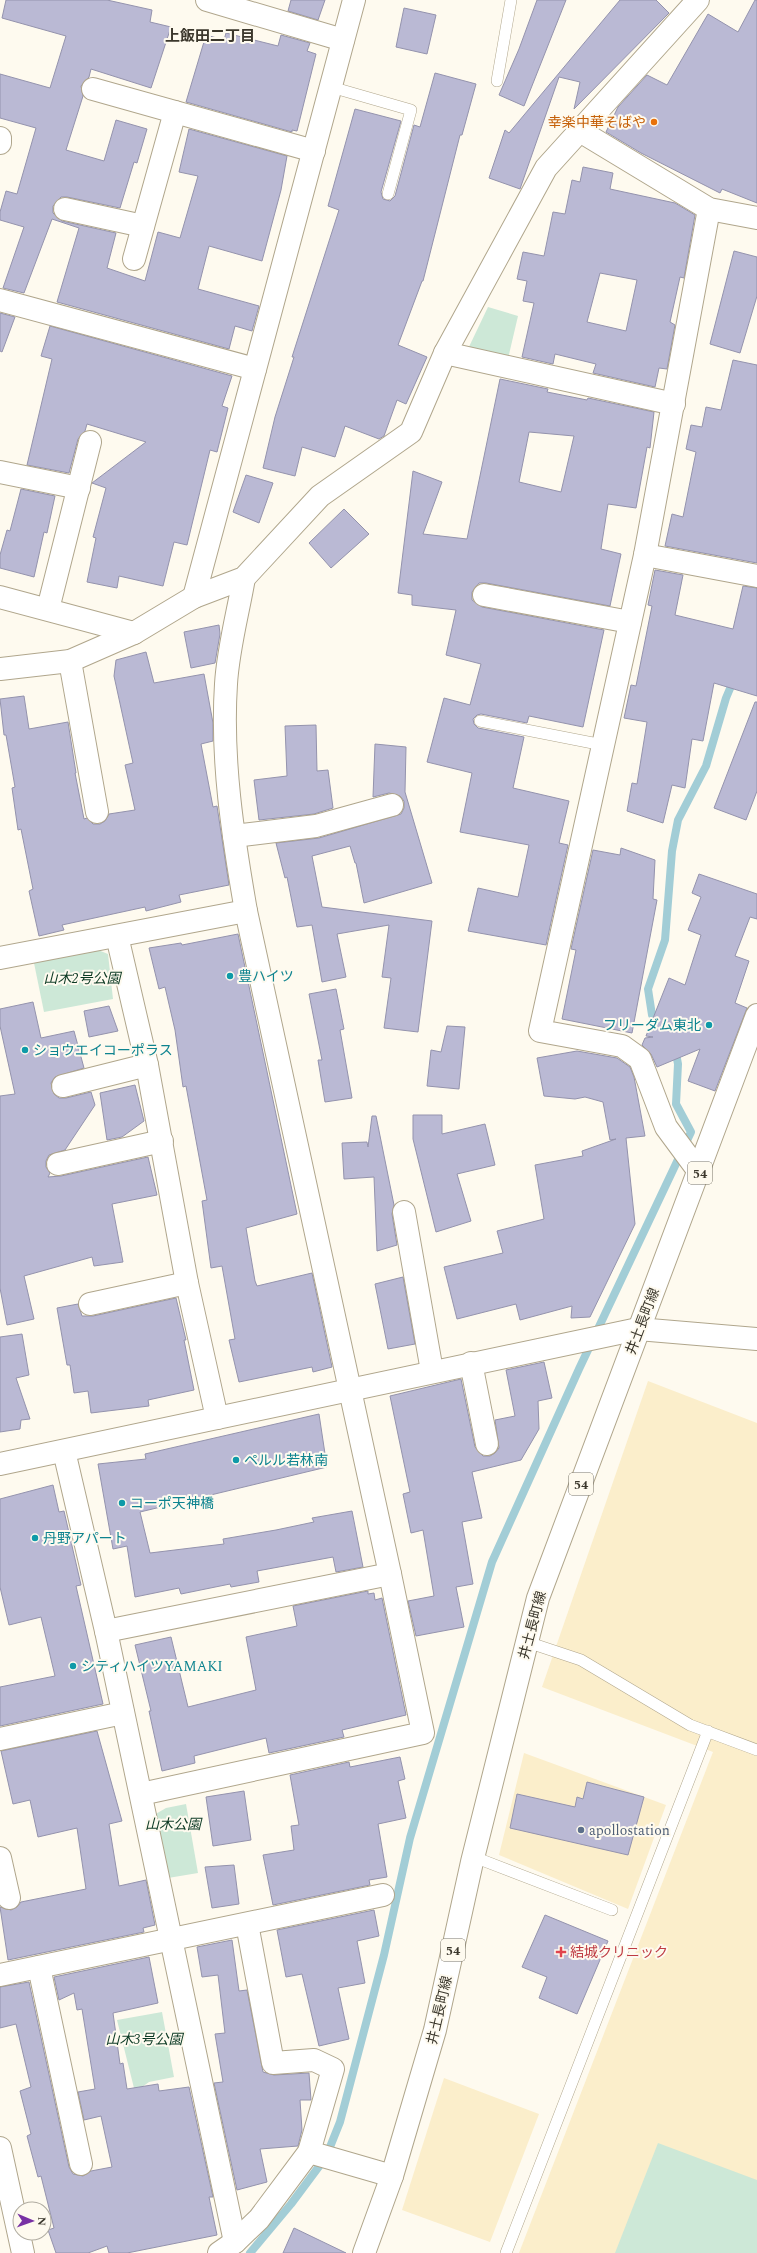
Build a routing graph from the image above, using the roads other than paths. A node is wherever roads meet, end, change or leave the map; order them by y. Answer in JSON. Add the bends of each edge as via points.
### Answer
{"nodes":[{"id":1,"x":207,"y":0,"type":"edge"},
{"id":2,"x":354,"y":0,"type":"edge"},
{"id":3,"x":512,"y":0,"type":"edge"},
{"id":4,"x":698,"y":0,"type":"edge"},
{"id":5,"x":343,"y":40,"type":"junction"},
{"id":6,"x":497,"y":81,"type":"dead end"},
{"id":7,"x":331,"y":87,"type":"junction"},
{"id":8,"x":93,"y":89,"type":"dead end"},
{"id":9,"x":175,"y":112,"type":"junction"},
{"id":10,"x":580,"y":131,"type":"junction"},
{"id":11,"x":0,"y":138,"type":"edge"},
{"id":12,"x":0,"y":143,"type":"edge"},
{"id":13,"x":314,"y":151,"type":"junction"},
{"id":14,"x":388,"y":194,"type":"dead end"},
{"id":15,"x":709,"y":208,"type":"junction"},
{"id":16,"x":65,"y":209,"type":"dead end"},
{"id":17,"x":757,"y":218,"type":"edge"},
{"id":18,"x":143,"y":226,"type":"junction"},
{"id":19,"x":134,"y":259,"type":"dead end"},
{"id":20,"x":0,"y":300,"type":"edge"},
{"id":21,"x":445,"y":353,"type":"junction"},
{"id":22,"x":255,"y":369,"type":"junction"},
{"id":23,"x":674,"y":404,"type":"junction"},
{"id":24,"x":90,"y":442,"type":"dead end"},
{"id":25,"x":0,"y":472,"type":"edge"},
{"id":26,"x":79,"y":488,"type":"junction"},
{"id":27,"x":644,"y":555,"type":"junction"},
{"id":28,"x":757,"y":576,"type":"edge"},
{"id":29,"x":244,"y":578,"type":"junction"},
{"id":30,"x":484,"y":595,"type":"dead end"},
{"id":31,"x":0,"y":597,"type":"edge"},
{"id":32,"x":194,"y":597,"type":"junction"},
{"id":33,"x":48,"y":609,"type":"junction"},
{"id":34,"x":630,"y":622,"type":"junction"},
{"id":35,"x":134,"y":633,"type":"junction"},
{"id":36,"x":70,"y":661,"type":"junction"},
{"id":37,"x":0,"y":669,"type":"edge"},
{"id":38,"x":480,"y":721,"type":"dead end"},
{"id":39,"x":603,"y":745,"type":"junction"},
{"id":40,"x":392,"y":805,"type":"dead end"},
{"id":41,"x":96,"y":812,"type":"dead end"},
{"id":42,"x":234,"y":836,"type":"junction"},
{"id":43,"x":246,"y":911,"type":"junction"},
{"id":44,"x":117,"y":936,"type":"junction"},
{"id":45,"x":0,"y":958,"type":"edge"},
{"id":46,"x":757,"y":1015,"type":"edge"},
{"id":47,"x":147,"y":1064,"type":"junction"},
{"id":48,"x":63,"y":1086,"type":"dead end"},
{"id":49,"x":162,"y":1141,"type":"junction"},
{"id":50,"x":58,"y":1164,"type":"dead end"},
{"id":51,"x":697,"y":1169,"type":"junction"},
{"id":52,"x":404,"y":1212,"type":"dead end"},
{"id":53,"x":187,"y":1283,"type":"junction"},
{"id":54,"x":90,"y":1304,"type":"dead end"},
{"id":55,"x":638,"y":1328,"type":"junction"},
{"id":56,"x":757,"y":1339,"type":"edge"},
{"id":57,"x":471,"y":1364,"type":"junction"},
{"id":58,"x":432,"y":1371,"type":"junction"},
{"id":59,"x":350,"y":1389,"type":"junction"},
{"id":60,"x":217,"y":1418,"type":"junction"},
{"id":61,"x":487,"y":1444,"type":"dead end"},
{"id":62,"x":64,"y":1451,"type":"junction"},
{"id":63,"x":0,"y":1464,"type":"edge"},
{"id":64,"x":390,"y":1574,"type":"junction"},
{"id":65,"x":106,"y":1631,"type":"junction"},
{"id":66,"x":527,"y":1642,"type":"junction"},
{"id":67,"x":123,"y":1713,"type":"junction"},
{"id":68,"x":708,"y":1731,"type":"junction"},
{"id":69,"x":0,"y":1739,"type":"edge"},
{"id":70,"x":757,"y":1750,"type":"edge"},
{"id":71,"x":141,"y":1794,"type":"junction"},
{"id":72,"x":474,"y":1857,"type":"junction"},
{"id":73,"x":0,"y":1858,"type":"edge"},
{"id":74,"x":384,"y":1895,"type":"dead end"},
{"id":75,"x":9,"y":1898,"type":"dead end"},
{"id":76,"x":612,"y":1910,"type":"dead end"},
{"id":77,"x":247,"y":1924,"type":"junction"},
{"id":78,"x":172,"y":1940,"type":"junction"},
{"id":79,"x":39,"y":1967,"type":"junction"},
{"id":80,"x":0,"y":1975,"type":"edge"},
{"id":81,"x":0,"y":2148,"type":"edge"},
{"id":82,"x":322,"y":2155,"type":"junction"},
{"id":83,"x":81,"y":2164,"type":"dead end"},
{"id":84,"x":392,"y":2176,"type":"junction"},
{"id":85,"x":227,"y":2248,"type":"edge"},
{"id":86,"x":23,"y":2253,"type":"edge"},
{"id":87,"x":364,"y":2253,"type":"edge"},
{"id":88,"x":506,"y":2253,"type":"edge"}],
"edges":[{"from":1,"to":5,"type":"street"},
{"from":2,"to":5,"type":"street"},
{"from":3,"to":6,"type":"lane"},
{"from":4,"to":10,"type":"street"},
{"from":5,"to":7,"type":"street"},
{"from":7,"to":13,"type":"street"},
{"from":7,"to":14,"type":"lane","via":[[411,110]]},
{"from":8,"to":9,"type":"street"},
{"from":9,"to":13,"type":"street"},
{"from":9,"to":18,"type":"street"},
{"from":10,"to":15,"type":"street"},
{"from":10,"to":21,"type":"street","via":[[546,168]]},
{"from":11,"to":12,"type":"street"},
{"from":13,"to":22,"type":"street"},
{"from":15,"to":17,"type":"street"},
{"from":15,"to":23,"type":"street"},
{"from":16,"to":18,"type":"street"},
{"from":18,"to":19,"type":"street"},
{"from":20,"to":22,"type":"street"},
{"from":21,"to":23,"type":"street"},
{"from":21,"to":29,"type":"street","via":[[411,432],[320,496]]},
{"from":22,"to":32,"type":"street"},
{"from":23,"to":27,"type":"street"},
{"from":24,"to":26,"type":"street"},
{"from":25,"to":26,"type":"street"},
{"from":26,"to":33,"type":"street"},
{"from":27,"to":28,"type":"street"},
{"from":27,"to":34,"type":"street"},
{"from":29,"to":32,"type":"street"},
{"from":29,"to":42,"type":"street","via":[[226,683],[226,758]]},
{"from":30,"to":34,"type":"street"},
{"from":31,"to":33,"type":"street"},
{"from":32,"to":35,"type":"street"},
{"from":33,"to":35,"type":"street"},
{"from":34,"to":39,"type":"street"},
{"from":35,"to":36,"type":"street"},
{"from":36,"to":37,"type":"street"},
{"from":36,"to":41,"type":"street"},
{"from":38,"to":39,"type":"lane"},
{"from":39,"to":51,"type":"street","via":[[540,1031],[622,1046],[640,1059],[666,1127]]},
{"from":40,"to":42,"type":"street","via":[[316,826]]},
{"from":42,"to":43,"type":"street"},
{"from":43,"to":44,"type":"street"},
{"from":43,"to":59,"type":"street"},
{"from":44,"to":45,"type":"street"},
{"from":44,"to":47,"type":"street"},
{"from":46,"to":51,"type":"street","name":"井土長町線","number":"54"},
{"from":47,"to":48,"type":"street"},
{"from":47,"to":49,"type":"street"},
{"from":49,"to":50,"type":"street"},
{"from":49,"to":53,"type":"street"},
{"from":51,"to":55,"type":"street","name":"井土長町線","number":"54"},
{"from":52,"to":58,"type":"street"},
{"from":53,"to":54,"type":"street"},
{"from":53,"to":60,"type":"street"},
{"from":55,"to":56,"type":"street"},
{"from":55,"to":57,"type":"street"},
{"from":55,"to":66,"type":"street","name":"井土長町線","number":"54","via":[[538,1598]]},
{"from":57,"to":58,"type":"street"},
{"from":57,"to":61,"type":"street"},
{"from":58,"to":59,"type":"street"},
{"from":59,"to":60,"type":"street"},
{"from":59,"to":64,"type":"street"},
{"from":60,"to":62,"type":"street"},
{"from":62,"to":63,"type":"street"},
{"from":62,"to":65,"type":"street"},
{"from":64,"to":65,"type":"street"},
{"from":64,"to":71,"type":"street","via":[[423,1733]]},
{"from":65,"to":67,"type":"street"},
{"from":66,"to":68,"type":"lane","via":[[581,1660],[690,1725]]},
{"from":66,"to":72,"type":"street","name":"井土長町線","number":"54"},
{"from":67,"to":69,"type":"street"},
{"from":67,"to":71,"type":"street"},
{"from":68,"to":70,"type":"lane"},
{"from":68,"to":88,"type":"lane"},
{"from":71,"to":78,"type":"street"},
{"from":72,"to":76,"type":"lane"},
{"from":72,"to":84,"type":"street","name":"井土長町線","number":"54","via":[[435,2030]]},
{"from":73,"to":75,"type":"street"},
{"from":74,"to":77,"type":"street"},
{"from":77,"to":78,"type":"street"},
{"from":77,"to":82,"type":"street","via":[[273,2063],[314,2060],[332,2069]]},
{"from":78,"to":79,"type":"street"},
{"from":78,"to":85,"type":"street"},
{"from":79,"to":80,"type":"street"},
{"from":79,"to":83,"type":"street"},
{"from":81,"to":86,"type":"street"},
{"from":82,"to":84,"type":"street"},
{"from":82,"to":85,"type":"street"},
{"from":84,"to":87,"type":"street","name":"井土長町線","number":"54"}]}
